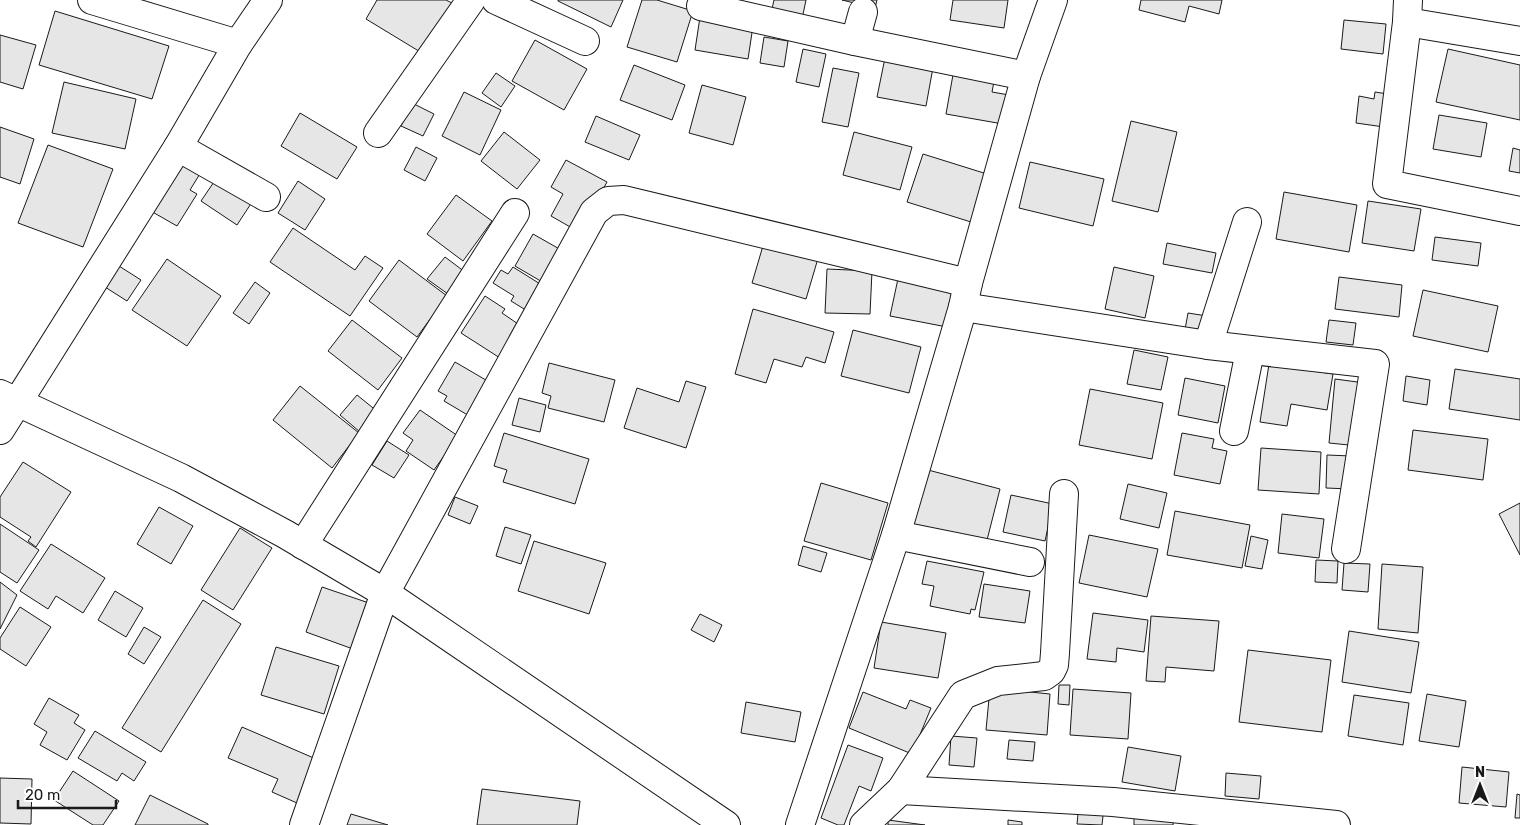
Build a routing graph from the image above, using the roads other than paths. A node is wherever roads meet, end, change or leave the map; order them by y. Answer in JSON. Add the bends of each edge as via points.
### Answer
{"nodes":[{"id":1,"x":92,"y":0,"type":"edge"},
{"id":2,"x":268,"y":0,"type":"edge"},
{"id":3,"x":471,"y":0,"type":"edge"},
{"id":4,"x":496,"y":0,"type":"edge"},
{"id":5,"x":1053,"y":0,"type":"edge"},
{"id":6,"x":701,"y":6,"type":"dead end"},
{"id":7,"x":1407,"y":11,"type":"edge"},
{"id":8,"x":863,"y":12,"type":"dead end"},
{"id":9,"x":585,"y":41,"type":"dead end"},
{"id":10,"x":855,"y":41,"type":"junction"},
{"id":11,"x":1520,"y":41,"type":"edge"},
{"id":12,"x":238,"y":44,"type":"junction"},
{"id":13,"x":1026,"y":76,"type":"junction"},
{"id":14,"x":378,"y":133,"type":"dead end"},
{"id":15,"x":178,"y":147,"type":"junction"},
{"id":16,"x":266,"y":196,"type":"dead end"},
{"id":17,"x":1520,"y":211,"type":"edge"},
{"id":18,"x":515,"y":213,"type":"dead end"},
{"id":19,"x":1247,"y":222,"type":"dead end"},
{"id":20,"x":966,"y":295,"type":"junction"},
{"id":21,"x":1208,"y":345,"type":"junction"},
{"id":22,"x":1250,"y":351,"type":"junction"},
{"id":23,"x":9,"y":398,"type":"edge"},
{"id":24,"x":0,"y":430,"type":"edge"},
{"id":25,"x":1234,"y":431,"type":"dead end"},
{"id":26,"x":1064,"y":494,"type":"dead end"},
{"id":27,"x":896,"y":535,"type":"junction"},
{"id":28,"x":303,"y":545,"type":"junction"},
{"id":29,"x":1346,"y":549,"type":"dead end"},
{"id":30,"x":1030,"y":562,"type":"dead end"},
{"id":31,"x":385,"y":592,"type":"junction"},
{"id":32,"x":901,"y":790,"type":"junction"},
{"id":33,"x":304,"y":825,"type":"edge"},
{"id":34,"x":726,"y":825,"type":"edge"},
{"id":35,"x":800,"y":825,"type":"edge"},
{"id":36,"x":864,"y":825,"type":"edge"},
{"id":37,"x":1336,"y":825,"type":"edge"}],
"edges":[{"from":1,"to":12,"type":"street"},
{"from":2,"to":12,"type":"street"},
{"from":3,"to":14,"type":"street"},
{"from":4,"to":9,"type":"street"},
{"from":5,"to":13,"type":"street"},
{"from":6,"to":10,"type":"street"},
{"from":7,"to":11,"type":"street"},
{"from":7,"to":17,"type":"street","via":[[1387,184]]},
{"from":8,"to":10,"type":"street"},
{"from":10,"to":13,"type":"street"},
{"from":12,"to":15,"type":"street"},
{"from":13,"to":20,"type":"street"},
{"from":15,"to":16,"type":"street"},
{"from":15,"to":23,"type":"street"},
{"from":18,"to":28,"type":"street"},
{"from":19,"to":21,"type":"street"},
{"from":20,"to":21,"type":"street"},
{"from":20,"to":27,"type":"street"},
{"from":20,"to":31,"type":"street","via":[[624,200],[608,201],[594,212]]},
{"from":21,"to":22,"type":"street"},
{"from":22,"to":25,"type":"street"},
{"from":22,"to":29,"type":"street","via":[[1375,364]]},
{"from":23,"to":24,"type":"street"},
{"from":23,"to":28,"type":"street","via":[[182,478]]},
{"from":26,"to":32,"type":"street","via":[[1055,659],[1051,671],[1044,676],[998,681],[963,695]]},
{"from":27,"to":30,"type":"street"},
{"from":27,"to":35,"type":"street"},
{"from":28,"to":31,"type":"street"},
{"from":31,"to":33,"type":"street"},
{"from":31,"to":34,"type":"street"},
{"from":32,"to":36,"type":"street"},
{"from":32,"to":37,"type":"street","via":[[1113,802]]}]}
